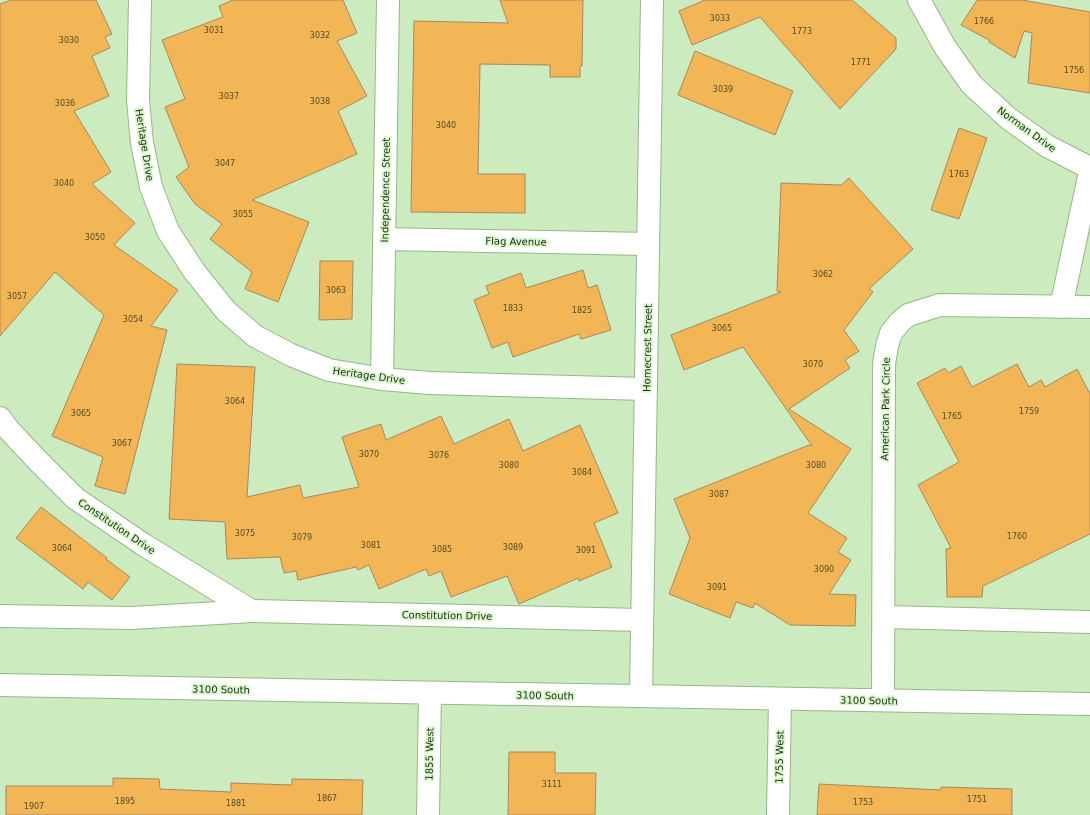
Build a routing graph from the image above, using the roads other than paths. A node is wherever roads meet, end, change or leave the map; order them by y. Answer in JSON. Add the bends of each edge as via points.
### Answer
{"nodes":[{"id":1,"x":140,"y":0,"type":"edge"},
{"id":2,"x":388,"y":0,"type":"edge"},
{"id":3,"x":652,"y":0,"type":"edge"},
{"id":4,"x":919,"y":0,"type":"edge"},
{"id":5,"x":1090,"y":168,"type":"edge"},
{"id":6,"x":1090,"y":172,"type":"edge"},
{"id":7,"x":384,"y":239,"type":"junction"},
{"id":8,"x":648,"y":244,"type":"junction"},
{"id":9,"x":1060,"y":307,"type":"junction"},
{"id":10,"x":1090,"y":307,"type":"edge"},
{"id":11,"x":382,"y":379,"type":"junction"},
{"id":12,"x":646,"y":389,"type":"junction"},
{"id":13,"x":0,"y":418,"type":"edge"},
{"id":14,"x":252,"y":611,"type":"junction"},
{"id":15,"x":0,"y":616,"type":"edge"},
{"id":16,"x":884,"y":617,"type":"junction"},
{"id":17,"x":642,"y":620,"type":"junction"},
{"id":18,"x":1090,"y":622,"type":"edge"},
{"id":19,"x":0,"y":685,"type":"edge"},
{"id":20,"x":430,"y":693,"type":"junction"},
{"id":21,"x":641,"y":696,"type":"junction"},
{"id":22,"x":780,"y":699,"type":"junction"},
{"id":23,"x":883,"y":700,"type":"junction"},
{"id":24,"x":1090,"y":704,"type":"edge"},
{"id":25,"x":428,"y":815,"type":"edge"},
{"id":26,"x":778,"y":815,"type":"edge"}],
"edges":[{"from":1,"to":11,"type":"main road","name":"Heritage Drive","via":[[138,100],[142,143],[151,186],[168,231],[194,271],[226,311],[255,336],[291,355],[329,370]]},
{"from":2,"to":7,"type":"main road","name":"Independence Street"},
{"from":3,"to":8,"type":"main road","name":"Homecrest Street"},
{"from":4,"to":5,"type":"main road","name":"Norman Drive","via":[[945,47],[971,84],[1008,118],[1047,146]]},
{"from":6,"to":9,"type":"main road"},
{"from":7,"to":8,"type":"main road","name":"Flag Avenue"},
{"from":7,"to":11,"type":"main road","name":"Independence Street"},
{"from":8,"to":12,"type":"main road","name":"Homecrest Street"},
{"from":9,"to":10,"type":"main road","name":"American Park Circle"},
{"from":9,"to":16,"type":"main road","name":"American Park Circle","via":[[940,305],[908,316],[891,333],[884,364]]},
{"from":11,"to":12,"type":"main road","name":"Heritage Drive","via":[[430,383]]},
{"from":12,"to":17,"type":"main road","name":"Homecrest Street"},
{"from":13,"to":14,"type":"main road","name":"Constitution Drive","via":[[75,498],[144,545]]},
{"from":14,"to":15,"type":"main road","name":"Constitution Drive","via":[[132,618]]},
{"from":14,"to":17,"type":"main road","name":"Constitution Drive"},
{"from":16,"to":18,"type":"main road"},
{"from":16,"to":23,"type":"main road","name":"American Park Circle"},
{"from":17,"to":21,"type":"main road","name":"Homecrest Street"},
{"from":19,"to":20,"type":"main road","name":"3100 South"},
{"from":20,"to":21,"type":"main road","name":"3100 South"},
{"from":20,"to":25,"type":"main road","name":"1855 West"},
{"from":21,"to":22,"type":"main road","name":"3100 South"},
{"from":22,"to":23,"type":"main road","name":"3100 South"},
{"from":22,"to":26,"type":"main road","name":"1755 West"},
{"from":23,"to":24,"type":"main road","name":"3100 South"}]}
